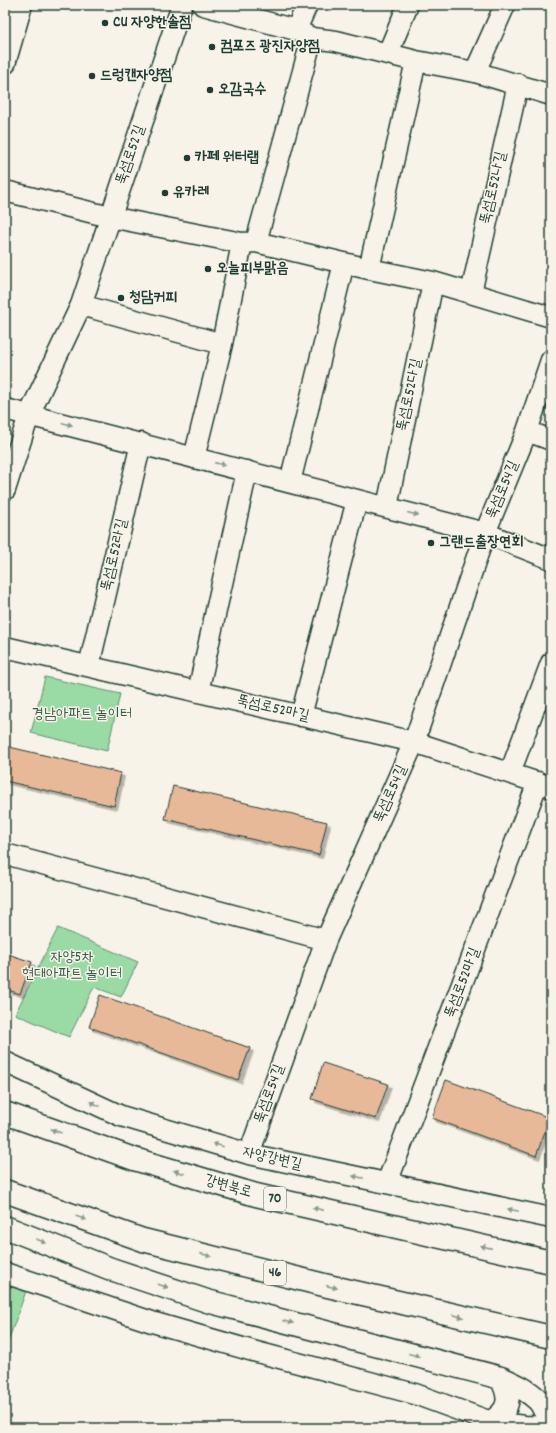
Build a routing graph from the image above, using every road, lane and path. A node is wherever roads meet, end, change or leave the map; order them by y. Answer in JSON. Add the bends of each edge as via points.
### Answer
{"nodes":[{"id":1,"x":22,"y":5,"type":"edge"},
{"id":2,"x":182,"y":5,"type":"edge"},
{"id":3,"x":203,"y":5,"type":"edge"},
{"id":4,"x":306,"y":5,"type":"edge"},
{"id":5,"x":408,"y":5,"type":"edge"},
{"id":6,"x":505,"y":5,"type":"edge"},
{"id":7,"x":304,"y":34,"type":"junction"},
{"id":8,"x":388,"y":53,"type":"junction"},
{"id":9,"x":416,"y":61,"type":"junction"},
{"id":10,"x":5,"y":64,"type":"edge"},
{"id":11,"x":475,"y":72,"type":"junction"},
{"id":12,"x":518,"y":84,"type":"junction"},
{"id":13,"x":551,"y":95,"type":"edge"},
{"id":14,"x":5,"y":191,"type":"edge"},
{"id":15,"x":110,"y":217,"type":"junction"},
{"id":16,"x":249,"y":242,"type":"junction"},
{"id":17,"x":344,"y":263,"type":"junction"},
{"id":18,"x":369,"y":269,"type":"junction"},
{"id":19,"x":433,"y":282,"type":"junction"},
{"id":20,"x":471,"y":293,"type":"junction"},
{"id":21,"x":81,"y":305,"type":"junction"},
{"id":22,"x":551,"y":317,"type":"edge"},
{"id":23,"x":222,"y":344,"type":"junction"},
{"id":24,"x":551,"y":360,"type":"edge"},
{"id":25,"x":5,"y":409,"type":"edge"},
{"id":26,"x":29,"y":415,"type":"junction"},
{"id":27,"x":527,"y":431,"type":"junction"},
{"id":28,"x":551,"y":440,"type":"edge"},
{"id":29,"x":141,"y":443,"type":"junction"},
{"id":30,"x":194,"y":458,"type":"junction"},
{"id":31,"x":247,"y":470,"type":"junction"},
{"id":32,"x":290,"y":482,"type":"junction"},
{"id":33,"x":5,"y":490,"type":"edge"},
{"id":34,"x":357,"y":500,"type":"junction"},
{"id":35,"x":386,"y":507,"type":"junction"},
{"id":36,"x":485,"y":532,"type":"junction"},
{"id":37,"x":551,"y":559,"type":"edge"},
{"id":38,"x":5,"y":647,"type":"edge"},
{"id":39,"x":551,"y":663,"type":"edge"},
{"id":40,"x":89,"y":666,"type":"junction"},
{"id":41,"x":198,"y":692,"type":"junction"},
{"id":42,"x":301,"y":716,"type":"junction"},
{"id":43,"x":414,"y":742,"type":"junction"},
{"id":44,"x":510,"y":773,"type":"junction"},
{"id":45,"x":545,"y":784,"type":"edge"},
{"id":46,"x":5,"y":854,"type":"edge"},
{"id":47,"x":326,"y":940,"type":"junction"},
{"id":48,"x":5,"y":1062,"type":"edge"},
{"id":49,"x":5,"y":1113,"type":"edge"},
{"id":50,"x":249,"y":1154,"type":"junction"},
{"id":51,"x":387,"y":1183,"type":"junction"},
{"id":52,"x":5,"y":1191,"type":"edge"},
{"id":53,"x":551,"y":1218,"type":"edge"},
{"id":54,"x":5,"y":1227,"type":"edge"},
{"id":55,"x":551,"y":1262,"type":"edge"},
{"id":56,"x":5,"y":1273,"type":"edge"},
{"id":57,"x":551,"y":1337,"type":"edge"},
{"id":58,"x":501,"y":1378,"type":"junction"},
{"id":59,"x":551,"y":1420,"type":"edge"},
{"id":60,"x":491,"y":1422,"type":"junction"},
{"id":61,"x":551,"y":1426,"type":"edge"}],
"edges":[{"from":1,"to":10,"type":"street"},
{"from":2,"to":15,"type":"street","name":"뚝섬로52길"},
{"from":3,"to":7,"type":"street"},
{"from":4,"to":7,"type":"street"},
{"from":5,"to":8,"type":"street"},
{"from":6,"to":11,"type":"street"},
{"from":7,"to":8,"type":"street"},
{"from":7,"to":16,"type":"street"},
{"from":8,"to":9,"type":"street"},
{"from":9,"to":11,"type":"street"},
{"from":9,"to":18,"type":"street"},
{"from":11,"to":12,"type":"street"},
{"from":12,"to":13,"type":"street"},
{"from":12,"to":20,"type":"street","name":"뚝섬로52나길"},
{"from":14,"to":15,"type":"street"},
{"from":15,"to":16,"type":"street"},
{"from":15,"to":21,"type":"street","name":"뚝섬로52길"},
{"from":16,"to":17,"type":"street"},
{"from":16,"to":23,"type":"street"},
{"from":17,"to":18,"type":"street"},
{"from":17,"to":32,"type":"street"},
{"from":18,"to":19,"type":"street"},
{"from":19,"to":20,"type":"street"},
{"from":19,"to":35,"type":"street","name":"뚝섬로52다길"},
{"from":20,"to":22,"type":"street"},
{"from":21,"to":23,"type":"street"},
{"from":21,"to":26,"type":"street","name":"뚝섬로52길"},
{"from":23,"to":30,"type":"street"},
{"from":24,"to":27,"type":"street","name":"뚝섬로54길"},
{"from":25,"to":26,"type":"street"},
{"from":26,"to":29,"type":"street","one_way":true},
{"from":26,"to":33,"type":"street","name":"뚝섬로52길"},
{"from":27,"to":28,"type":"street"},
{"from":27,"to":36,"type":"street","name":"뚝섬로54길"},
{"from":29,"to":30,"type":"street"},
{"from":29,"to":40,"type":"street","name":"뚝섬로52라길"},
{"from":30,"to":31,"type":"street","one_way":true},
{"from":31,"to":32,"type":"street"},
{"from":31,"to":41,"type":"street"},
{"from":32,"to":34,"type":"street"},
{"from":34,"to":35,"type":"street"},
{"from":34,"to":42,"type":"street"},
{"from":35,"to":36,"type":"street","one_way":true},
{"from":36,"to":37,"type":"street"},
{"from":36,"to":43,"type":"street","name":"뚝섬로54길"},
{"from":38,"to":40,"type":"street","name":"뚝섬로52마길"},
{"from":39,"to":44,"type":"street"},
{"from":40,"to":41,"type":"street","name":"뚝섬로52마길"},
{"from":41,"to":42,"type":"street","name":"뚝섬로52마길"},
{"from":42,"to":43,"type":"street","name":"뚝섬로52마길"},
{"from":43,"to":44,"type":"street","name":"뚝섬로52마길"},
{"from":43,"to":47,"type":"street","name":"뚝섬로54길"},
{"from":44,"to":45,"type":"street","name":"뚝섬로52마길"},
{"from":45,"to":51,"type":"street","name":"뚝섬로52마길"},
{"from":46,"to":47,"type":"street"},
{"from":47,"to":50,"type":"street","name":"뚝섬로54길"},
{"from":50,"to":48,"type":"street","name":"자양강변길","one_way":true,"via":[[121,1116]]},
{"from":55,"to":49,"type":"highway","name":"강변북로","number":"70","one_way":true,"via":[[256,1195],[134,1159]]},
{"from":51,"to":50,"type":"street","name":"자양강변길","one_way":true},
{"from":53,"to":51,"type":"street","name":"자양강변길","one_way":true},
{"from":52,"to":57,"type":"highway","number":"46","one_way":true,"via":[[143,1240]]},
{"from":54,"to":58,"type":"highway","one_way":true,"via":[[111,1269],[207,1301]]},
{"from":56,"to":60,"type":"street","via":[[152,1322],[415,1394]]},
{"from":58,"to":59,"type":"highway","via":[[525,1389],[540,1402]]},
{"from":58,"to":60,"type":"highway","via":[[507,1390],[508,1402],[502,1414]]},
{"from":60,"to":61,"type":"street"}]}
